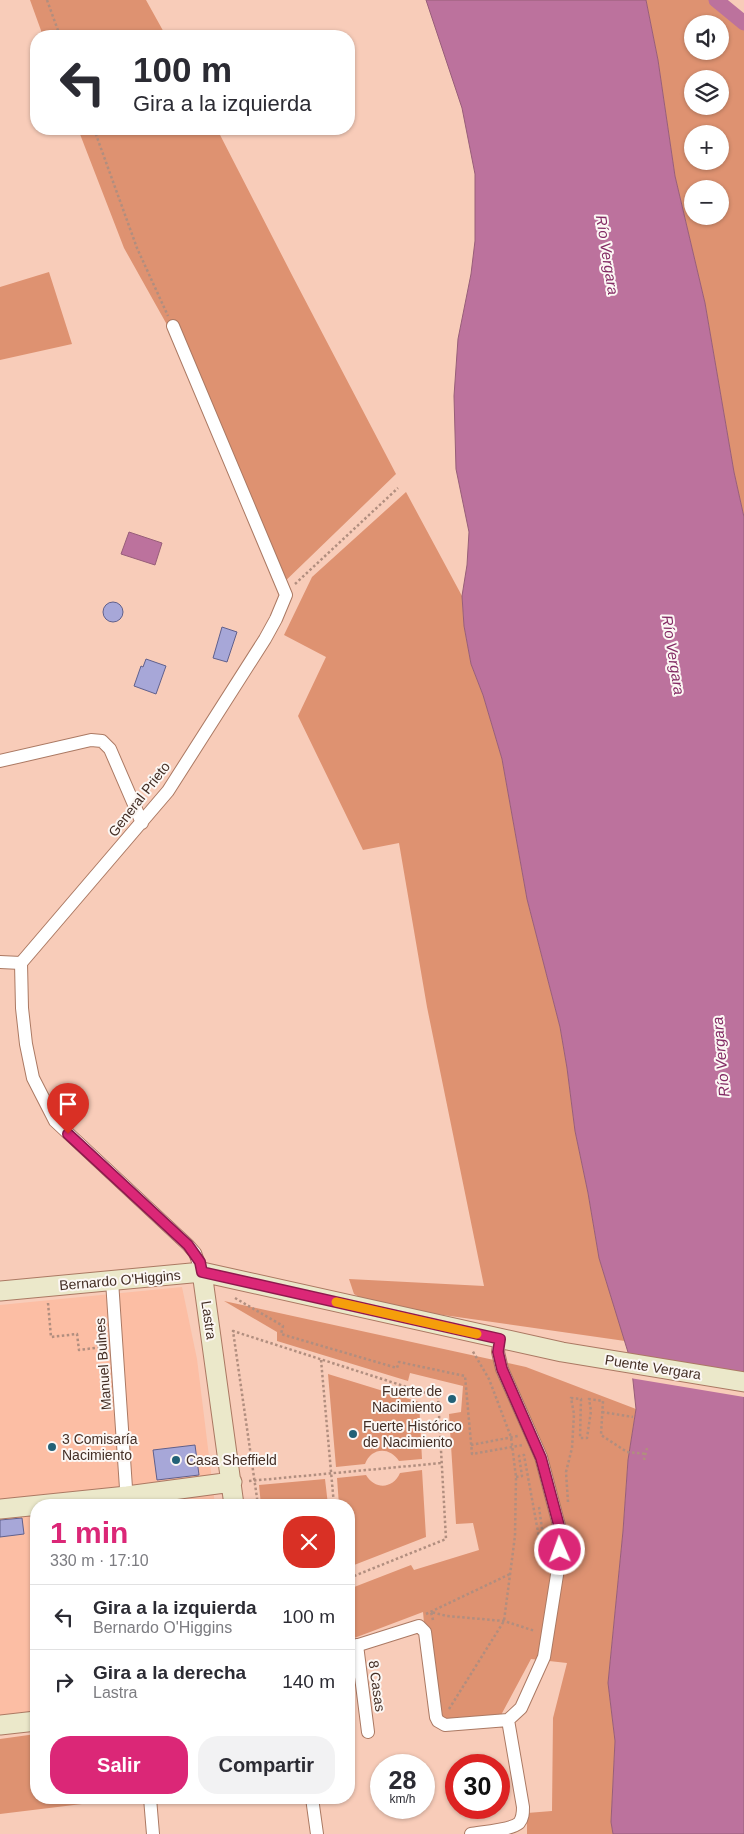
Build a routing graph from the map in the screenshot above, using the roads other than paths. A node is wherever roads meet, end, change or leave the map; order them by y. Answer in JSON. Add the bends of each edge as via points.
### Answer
{"nodes":[{"id":1,"x":173,"y":326,"type":"road end"},
{"id":2,"x":0,"y":761,"type":"edge"},
{"id":3,"x":142,"y":823,"type":"junction"},
{"id":4,"x":0,"y":962,"type":"edge"},
{"id":5,"x":21,"y":963,"type":"junction"},
{"id":6,"x":202,"y":1272,"type":"junction"},
{"id":7,"x":112,"y":1281,"type":"junction"},
{"id":8,"x":0,"y":1290,"type":"edge"},
{"id":9,"x":500,"y":1339,"type":"junction"},
{"id":10,"x":562,"y":1352,"type":"joint"},
{"id":11,"x":744,"y":1382,"type":"edge"},
{"id":12,"x":232,"y":1482,"type":"junction"},
{"id":13,"x":127,"y":1499,"type":"edge"},
{"id":14,"x":133,"y":1499,"type":"edge"},
{"id":15,"x":233,"y":1499,"type":"edge"},
{"id":16,"x":30,"y":1507,"type":"edge"},
{"id":17,"x":0,"y":1509,"type":"edge"},
{"id":18,"x":355,"y":1645,"type":"edge"},
{"id":19,"x":355,"y":1657,"type":"edge"},
{"id":20,"x":508,"y":1720,"type":"junction"},
{"id":21,"x":30,"y":1722,"type":"edge"},
{"id":22,"x":0,"y":1725,"type":"edge"},
{"id":23,"x":368,"y":1732,"type":"dead end"},
{"id":24,"x":150,"y":1804,"type":"edge"},
{"id":25,"x":313,"y":1804,"type":"edge"},
{"id":26,"x":153,"y":1834,"type":"edge"},
{"id":27,"x":317,"y":1834,"type":"edge"},
{"id":28,"x":471,"y":1834,"type":"edge"}],
"edges":[{"from":1,"to":3,"type":"street","name":"General Prieto","via":[[286,595],[276,620],[240,679],[168,791]]},
{"from":2,"to":3,"type":"street","via":[[91,740],[102,742],[110,749]]},
{"from":3,"to":5,"type":"street","name":"General Prieto"},
{"from":4,"to":5,"type":"street"},
{"from":5,"to":6,"type":"street","name":"Lastra","via":[[22,1008],[33,1078],[55,1121],[188,1245],[200,1262]]},
{"from":6,"to":7,"type":"main road","name":"Bernardo O'Higgins"},
{"from":6,"to":9,"type":"main road","name":"Bernardo O'Higgins"},
{"from":6,"to":12,"type":"main road","name":"Lastra"},
{"from":7,"to":8,"type":"main road","name":"Bernardo O'Higgins"},
{"from":7,"to":13,"type":"street","name":"Manuel Bulnes"},
{"from":9,"to":10,"type":"main road","name":"Bernardo O'Higgins"},
{"from":9,"to":20,"type":"street","via":[[498,1352],[502,1369],[536,1442],[561,1533],[544,1657],[522,1708]]},
{"from":10,"to":11,"type":"main road","name":"Puente Vergara"},
{"from":12,"to":14,"type":"main road"},
{"from":12,"to":15,"type":"main road","name":"Lastra"},
{"from":16,"to":17,"type":"main road"},
{"from":18,"to":20,"type":"street","via":[[418,1626],[425,1632],[436,1717],[440,1723]]},
{"from":19,"to":23,"type":"street","name":"8 Casas"},
{"from":20,"to":28,"type":"street","via":[[523,1817],[512,1826]]},
{"from":21,"to":22,"type":"main road"},
{"from":24,"to":26,"type":"street"},
{"from":25,"to":27,"type":"street"}]}
